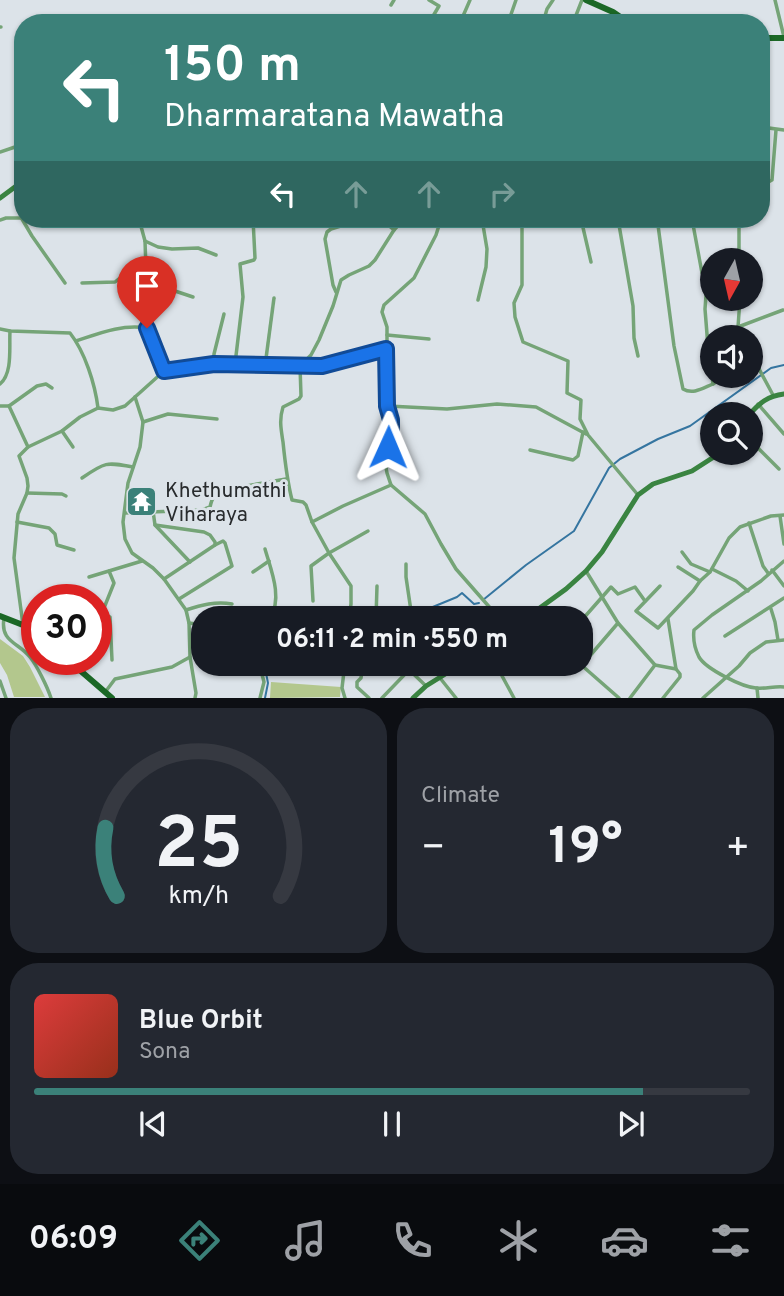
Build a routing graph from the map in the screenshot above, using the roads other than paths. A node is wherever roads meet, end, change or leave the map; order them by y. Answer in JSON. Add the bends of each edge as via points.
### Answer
{"nodes":[{"id":1,"x":394,"y":0,"type":"edge"},
{"id":2,"x":429,"y":0,"type":"edge"},
{"id":3,"x":584,"y":0,"type":"edge"},
{"id":4,"x":775,"y":0,"type":"edge"},
{"id":5,"x":595,"y":2,"type":"edge"},
{"id":6,"x":391,"y":5,"type":"dead end"},
{"id":7,"x":434,"y":14,"type":"edge"},
{"id":8,"x":614,"y":14,"type":"edge"},
{"id":9,"x":784,"y":37,"type":"edge"},
{"id":10,"x":770,"y":129,"type":"edge"},
{"id":11,"x":776,"y":130,"type":"junction"},
{"id":12,"x":784,"y":130,"type":"edge"},
{"id":13,"x":770,"y":181,"type":"edge"},
{"id":14,"x":28,"y":228,"type":"edge"},
{"id":15,"x":141,"y":228,"type":"edge"},
{"id":16,"x":253,"y":228,"type":"edge"},
{"id":17,"x":334,"y":228,"type":"edge"},
{"id":18,"x":391,"y":228,"type":"edge"},
{"id":19,"x":438,"y":228,"type":"edge"},
{"id":20,"x":484,"y":228,"type":"edge"},
{"id":21,"x":522,"y":228,"type":"edge"},
{"id":22,"x":584,"y":228,"type":"edge"},
{"id":23,"x":620,"y":228,"type":"edge"},
{"id":24,"x":658,"y":228,"type":"edge"},
{"id":25,"x":694,"y":228,"type":"edge"},
{"id":26,"x":739,"y":228,"type":"edge"},
{"id":27,"x":394,"y":230,"type":"joint"},
{"id":28,"x":145,"y":241,"type":"junction"},
{"id":29,"x":739,"y":248,"type":"edge"},
{"id":30,"x":216,"y":255,"type":"dead end"},
{"id":31,"x":592,"y":262,"type":"dead end"},
{"id":32,"x":700,"y":262,"type":"edge"},
{"id":33,"x":146,"y":269,"type":"junction"},
{"id":34,"x":65,"y":283,"type":"dead end"},
{"id":35,"x":82,"y":283,"type":"dead end"},
{"id":36,"x":146,"y":290,"type":"junction"},
{"id":37,"x":336,"y":292,"type":"junction"},
{"id":38,"x":193,"y":297,"type":"dead end"},
{"id":39,"x":274,"y":298,"type":"dead end"},
{"id":40,"x":478,"y":300,"type":"dead end"},
{"id":41,"x":783,"y":310,"type":"edge"},
{"id":42,"x":224,"y":314,"type":"dead end"},
{"id":43,"x":743,"y":325,"type":"edge"},
{"id":44,"x":147,"y":328,"type":"junction"},
{"id":45,"x":0,"y":329,"type":"edge"},
{"id":46,"x":10,"y":331,"type":"junction"},
{"id":47,"x":387,"y":335,"type":"junction"},
{"id":48,"x":429,"y":339,"type":"dead end"},
{"id":49,"x":76,"y":341,"type":"junction"},
{"id":50,"x":386,"y":349,"type":"junction"},
{"id":51,"x":638,"y":356,"type":"dead end"},
{"id":52,"x":214,"y":364,"type":"junction"},
{"id":53,"x":235,"y":364,"type":"junction"},
{"id":54,"x":265,"y":366,"type":"junction"},
{"id":55,"x":300,"y":366,"type":"junction"},
{"id":56,"x":164,"y":371,"type":"junction"},
{"id":57,"x":763,"y":377,"type":"edge"},
{"id":58,"x":0,"y":384,"type":"edge"},
{"id":59,"x":52,"y":388,"type":"dead end"},
{"id":60,"x":703,"y":388,"type":"edge"},
{"id":61,"x":784,"y":394,"type":"edge"},
{"id":62,"x":773,"y":396,"type":"junction"},
{"id":63,"x":135,"y":397,"type":"junction"},
{"id":64,"x":762,"y":402,"type":"edge"},
{"id":65,"x":0,"y":406,"type":"edge"},
{"id":66,"x":387,"y":406,"type":"junction"},
{"id":67,"x":9,"y":407,"type":"junction"},
{"id":68,"x":99,"y":408,"type":"junction"},
{"id":69,"x":763,"y":410,"type":"edge"},
{"id":70,"x":217,"y":419,"type":"dead end"},
{"id":71,"x":142,"y":422,"type":"junction"},
{"id":72,"x":62,"y":431,"type":"junction"},
{"id":73,"x":583,"y":432,"type":"junction"},
{"id":74,"x":784,"y":434,"type":"edge"},
{"id":75,"x":588,"y":435,"type":"junction"},
{"id":76,"x":27,"y":447,"type":"junction"},
{"id":77,"x":73,"y":447,"type":"dead end"},
{"id":78,"x":530,"y":450,"type":"dead end"},
{"id":79,"x":763,"y":453,"type":"edge"},
{"id":80,"x":701,"y":465,"type":"edge"},
{"id":81,"x":133,"y":467,"type":"junction"},
{"id":82,"x":779,"y":469,"type":"dead end"},
{"id":83,"x":82,"y":478,"type":"dead end"},
{"id":84,"x":286,"y":478,"type":"junction"},
{"id":85,"x":391,"y":485,"type":"junction"},
{"id":86,"x":27,"y":493,"type":"junction"},
{"id":87,"x":638,"y":495,"type":"junction"},
{"id":88,"x":66,"y":496,"type":"dead end"},
{"id":89,"x":153,"y":511,"type":"junction"},
{"id":90,"x":124,"y":513,"type":"junction"},
{"id":91,"x":782,"y":515,"type":"edge"},
{"id":92,"x":17,"y":522,"type":"junction"},
{"id":93,"x":312,"y":522,"type":"junction"},
{"id":94,"x":749,"y":523,"type":"junction"},
{"id":95,"x":155,"y":525,"type":"junction"},
{"id":96,"x":369,"y":531,"type":"dead end"},
{"id":97,"x":784,"y":544,"type":"edge"},
{"id":98,"x":215,"y":545,"type":"junction"},
{"id":99,"x":265,"y":549,"type":"dead end"},
{"id":100,"x":74,"y":550,"type":"dead end"},
{"id":101,"x":682,"y":552,"type":"dead end"},
{"id":102,"x":329,"y":553,"type":"junction"},
{"id":103,"x":142,"y":561,"type":"junction"},
{"id":104,"x":269,"y":561,"type":"junction"},
{"id":105,"x":784,"y":561,"type":"edge"},
{"id":106,"x":190,"y":562,"type":"junction"},
{"id":107,"x":406,"y":564,"type":"dead end"},
{"id":108,"x":678,"y":567,"type":"dead end"},
{"id":109,"x":711,"y":570,"type":"junction"},
{"id":110,"x":110,"y":571,"type":"junction"},
{"id":111,"x":586,"y":571,"type":"junction"},
{"id":112,"x":253,"y":572,"type":"dead end"},
{"id":113,"x":770,"y":572,"type":"junction"},
{"id":114,"x":89,"y":577,"type":"dead end"},
{"id":115,"x":164,"y":579,"type":"junction"},
{"id":116,"x":700,"y":581,"type":"junction"},
{"id":117,"x":377,"y":586,"type":"dead end"},
{"id":118,"x":660,"y":586,"type":"dead end"},
{"id":119,"x":784,"y":586,"type":"edge"},
{"id":120,"x":112,"y":588,"type":"edge"},
{"id":121,"x":748,"y":591,"type":"junction"},
{"id":122,"x":603,"y":597,"type":"junction"},
{"id":123,"x":179,"y":598,"type":"junction"},
{"id":124,"x":784,"y":598,"type":"edge"},
{"id":125,"x":313,"y":601,"type":"dead end"},
{"id":126,"x":645,"y":602,"type":"junction"},
{"id":127,"x":232,"y":604,"type":"dead end"},
{"id":128,"x":273,"y":606,"type":"edge"},
{"id":129,"x":351,"y":606,"type":"edge"},
{"id":130,"x":376,"y":606,"type":"edge"},
{"id":131,"x":410,"y":606,"type":"edge"},
{"id":132,"x":488,"y":606,"type":"edge"},
{"id":133,"x":543,"y":606,"type":"edge"},
{"id":134,"x":593,"y":608,"type":"edge"},
{"id":135,"x":771,"y":608,"type":"junction"},
{"id":136,"x":21,"y":610,"type":"edge"},
{"id":137,"x":186,"y":610,"type":"junction"},
{"id":138,"x":1,"y":617,"type":"edge"},
{"id":139,"x":668,"y":618,"type":"junction"},
{"id":140,"x":189,"y":623,"type":"joint"},
{"id":141,"x":618,"y":623,"type":"junction"},
{"id":142,"x":21,"y":624,"type":"edge"},
{"id":143,"x":725,"y":636,"type":"dead end"},
{"id":144,"x":781,"y":640,"type":"edge"},
{"id":145,"x":593,"y":650,"type":"edge"},
{"id":146,"x":190,"y":657,"type":"junction"},
{"id":147,"x":655,"y":664,"type":"junction"},
{"id":148,"x":676,"y":668,"type":"junction"},
{"id":149,"x":86,"y":675,"type":"edge"},
{"id":150,"x":593,"y":675,"type":"edge"},
{"id":151,"x":262,"y":676,"type":"edge"},
{"id":152,"x":343,"y":676,"type":"edge"},
{"id":153,"x":361,"y":676,"type":"edge"},
{"id":154,"x":403,"y":676,"type":"edge"},
{"id":155,"x":415,"y":676,"type":"edge"},
{"id":156,"x":502,"y":676,"type":"edge"},
{"id":157,"x":439,"y":677,"type":"joint"},
{"id":158,"x":725,"y":677,"type":"junction"},
{"id":159,"x":0,"y":681,"type":"edge"},
{"id":160,"x":426,"y":686,"type":"junction"},
{"id":161,"x":784,"y":687,"type":"edge"},
{"id":162,"x":757,"y":688,"type":"junction"},
{"id":163,"x":106,"y":691,"type":"junction"},
{"id":164,"x":6,"y":698,"type":"edge"},
{"id":165,"x":51,"y":698,"type":"edge"},
{"id":166,"x":112,"y":698,"type":"edge"},
{"id":167,"x":195,"y":698,"type":"edge"},
{"id":168,"x":260,"y":698,"type":"edge"},
{"id":169,"x":345,"y":698,"type":"edge"},
{"id":170,"x":369,"y":698,"type":"edge"},
{"id":171,"x":382,"y":698,"type":"edge"},
{"id":172,"x":413,"y":698,"type":"edge"},
{"id":173,"x":456,"y":698,"type":"edge"},
{"id":174,"x":514,"y":698,"type":"edge"},
{"id":175,"x":619,"y":698,"type":"edge"},
{"id":176,"x":630,"y":698,"type":"edge"},
{"id":177,"x":663,"y":698,"type":"edge"},
{"id":178,"x":703,"y":698,"type":"edge"},
{"id":179,"x":758,"y":698,"type":"edge"}],
"edges":[{"from":1,"to":6,"type":"street"},
{"from":2,"to":7,"type":"street","via":[[439,6]]},
{"from":3,"to":5,"type":"main road"},
{"from":4,"to":9,"type":"street"},
{"from":5,"to":8,"type":"main road"},
{"from":10,"to":11,"type":"street"},
{"from":11,"to":12,"type":"street"},
{"from":11,"to":13,"type":"street"},
{"from":14,"to":34,"type":"street"},
{"from":15,"to":28,"type":"street"},
{"from":16,"to":53,"type":"street","via":[[254,261],[240,264],[243,297]]},
{"from":17,"to":37,"type":"street","via":[[325,239]]},
{"from":18,"to":27,"type":"street"},
{"from":19,"to":47,"type":"street","via":[[414,278],[384,305]]},
{"from":20,"to":40,"type":"street","via":[[486,267]]},
{"from":21,"to":75,"type":"street","via":[[522,285],[514,303],[515,317],[523,342],[568,361],[567,393],[581,400],[580,419]]},
{"from":22,"to":31,"type":"street"},
{"from":23,"to":51,"type":"street"},
{"from":24,"to":60,"type":"street","via":[[683,389]]},
{"from":25,"to":32,"type":"street"},
{"from":26,"to":29,"type":"street"},
{"from":27,"to":37,"type":"street","via":[[375,260],[341,280]]},
{"from":28,"to":30,"type":"street"},
{"from":28,"to":33,"type":"street"},
{"from":33,"to":35,"type":"street","via":[[126,273],[115,282]]},
{"from":33,"to":36,"type":"street"},
{"from":36,"to":38,"type":"street"},
{"from":36,"to":44,"type":"street","via":[[142,312]]},
{"from":37,"to":55,"type":"street","via":[[319,340]]},
{"from":39,"to":54,"type":"street"},
{"from":41,"to":43,"type":"street"},
{"from":42,"to":52,"type":"street"},
{"from":44,"to":49,"type":"street","via":[[117,328]]},
{"from":44,"to":56,"type":"street"},
{"from":45,"to":46,"type":"street"},
{"from":46,"to":49,"type":"street","via":[[67,332]]},
{"from":46,"to":58,"type":"street","via":[[7,373]]},
{"from":47,"to":48,"type":"street"},
{"from":47,"to":50,"type":"street"},
{"from":49,"to":68,"type":"street"},
{"from":50,"to":55,"type":"street","via":[[322,366]]},
{"from":50,"to":66,"type":"street"},
{"from":52,"to":53,"type":"street"},
{"from":52,"to":56,"type":"street"},
{"from":53,"to":54,"type":"street"},
{"from":54,"to":55,"type":"street"},
{"from":55,"to":84,"type":"street","via":[[301,396],[280,415]]},
{"from":56,"to":63,"type":"street"},
{"from":57,"to":62,"type":"street"},
{"from":59,"to":67,"type":"street","via":[[37,386]]},
{"from":61,"to":62,"type":"main road"},
{"from":62,"to":64,"type":"main road"},
{"from":63,"to":68,"type":"street","via":[[113,410]]},
{"from":63,"to":71,"type":"street"},
{"from":65,"to":67,"type":"street"},
{"from":66,"to":73,"type":"street","via":[[536,407]]},
{"from":66,"to":85,"type":"street","via":[[391,431],[386,462]]},
{"from":67,"to":76,"type":"street"},
{"from":68,"to":72,"type":"street"},
{"from":69,"to":74,"type":"street"},
{"from":70,"to":71,"type":"street","via":[[168,414]]},
{"from":71,"to":81,"type":"street"},
{"from":72,"to":76,"type":"street"},
{"from":72,"to":77,"type":"street"},
{"from":73,"to":75,"type":"street"},
{"from":73,"to":78,"type":"street","via":[[573,460]]},
{"from":75,"to":87,"type":"street"},
{"from":76,"to":86,"type":"street","via":[[19,456]]},
{"from":79,"to":82,"type":"street"},
{"from":80,"to":87,"type":"main road","via":[[653,484]]},
{"from":81,"to":83,"type":"street","via":[[101,464]]},
{"from":81,"to":90,"type":"street"},
{"from":84,"to":89,"type":"street","via":[[215,493],[210,507],[202,510]]},
{"from":84,"to":93,"type":"street","via":[[292,500],[306,505]]},
{"from":85,"to":93,"type":"street"},
{"from":85,"to":132,"type":"street","via":[[425,514],[456,569]]},
{"from":86,"to":88,"type":"street"},
{"from":86,"to":92,"type":"street"},
{"from":87,"to":111,"type":"main road"},
{"from":89,"to":90,"type":"street"},
{"from":89,"to":95,"type":"street"},
{"from":90,"to":103,"type":"street","via":[[125,538]]},
{"from":91,"to":94,"type":"street"},
{"from":91,"to":97,"type":"street"},
{"from":92,"to":100,"type":"street","via":[[49,528],[57,545]]},
{"from":92,"to":136,"type":"street","via":[[14,558]]},
{"from":93,"to":102,"type":"street"},
{"from":94,"to":109,"type":"street","via":[[729,538]]},
{"from":94,"to":113,"type":"street","via":[[763,566]]},
{"from":95,"to":98,"type":"street","via":[[204,532]]},
{"from":95,"to":106,"type":"street"},
{"from":96,"to":102,"type":"street"},
{"from":98,"to":106,"type":"street"},
{"from":98,"to":123,"type":"street","via":[[225,543],[232,566]]},
{"from":99,"to":104,"type":"street"},
{"from":101,"to":109,"type":"street","via":[[691,564]]},
{"from":102,"to":125,"type":"street","via":[[311,566]]},
{"from":102,"to":129,"type":"street","via":[[351,586]]},
{"from":103,"to":110,"type":"street"},
{"from":103,"to":115,"type":"street"},
{"from":104,"to":112,"type":"street"},
{"from":104,"to":128,"type":"street","via":[[276,590]]},
{"from":105,"to":113,"type":"street"},
{"from":106,"to":115,"type":"street"},
{"from":107,"to":131,"type":"street"},
{"from":108,"to":116,"type":"street"},
{"from":109,"to":116,"type":"street"},
{"from":109,"to":121,"type":"street"},
{"from":110,"to":114,"type":"street"},
{"from":110,"to":120,"type":"street"},
{"from":111,"to":122,"type":"street"},
{"from":111,"to":133,"type":"main road"},
{"from":113,"to":119,"type":"street"},
{"from":113,"to":121,"type":"street"},
{"from":115,"to":123,"type":"street"},
{"from":116,"to":139,"type":"street"},
{"from":117,"to":130,"type":"street"},
{"from":118,"to":126,"type":"street"},
{"from":121,"to":158,"type":"street","via":[[694,630],[700,659]]},
{"from":122,"to":126,"type":"street","via":[[611,586],[618,594],[635,587]]},
{"from":122,"to":134,"type":"street"},
{"from":122,"to":141,"type":"street"},
{"from":123,"to":137,"type":"street"},
{"from":124,"to":135,"type":"street"},
{"from":126,"to":139,"type":"street","via":[[636,611],[659,628]]},
{"from":127,"to":137,"type":"street","via":[[220,602]]},
{"from":135,"to":143,"type":"street"},
{"from":135,"to":144,"type":"street"},
{"from":137,"to":140,"type":"street"},
{"from":138,"to":142,"type":"main road"},
{"from":138,"to":165,"type":"street","via":[[4,634],[29,655]]},
{"from":139,"to":148,"type":"street"},
{"from":140,"to":146,"type":"street"},
{"from":141,"to":145,"type":"street"},
{"from":141,"to":147,"type":"street"},
{"from":144,"to":158,"type":"street","via":[[766,642]]},
{"from":146,"to":163,"type":"street","via":[[172,667],[115,678]]},
{"from":146,"to":167,"type":"street"},
{"from":147,"to":148,"type":"street"},
{"from":147,"to":176,"type":"street"},
{"from":148,"to":177,"type":"street","via":[[680,677]]},
{"from":149,"to":163,"type":"main road"},
{"from":150,"to":175,"type":"street"},
{"from":151,"to":168,"type":"street"},
{"from":152,"to":169,"type":"street"},
{"from":153,"to":170,"type":"street","via":[[356,687]]},
{"from":154,"to":171,"type":"street"},
{"from":155,"to":160,"type":"street"},
{"from":156,"to":174,"type":"street"},
{"from":157,"to":160,"type":"main road"},
{"from":157,"to":173,"type":"street"},
{"from":158,"to":162,"type":"street"},
{"from":158,"to":178,"type":"street"},
{"from":159,"to":164,"type":"street"},
{"from":160,"to":172,"type":"main road"},
{"from":161,"to":162,"type":"street"},
{"from":162,"to":179,"type":"street"},
{"from":163,"to":166,"type":"main road"}]}
